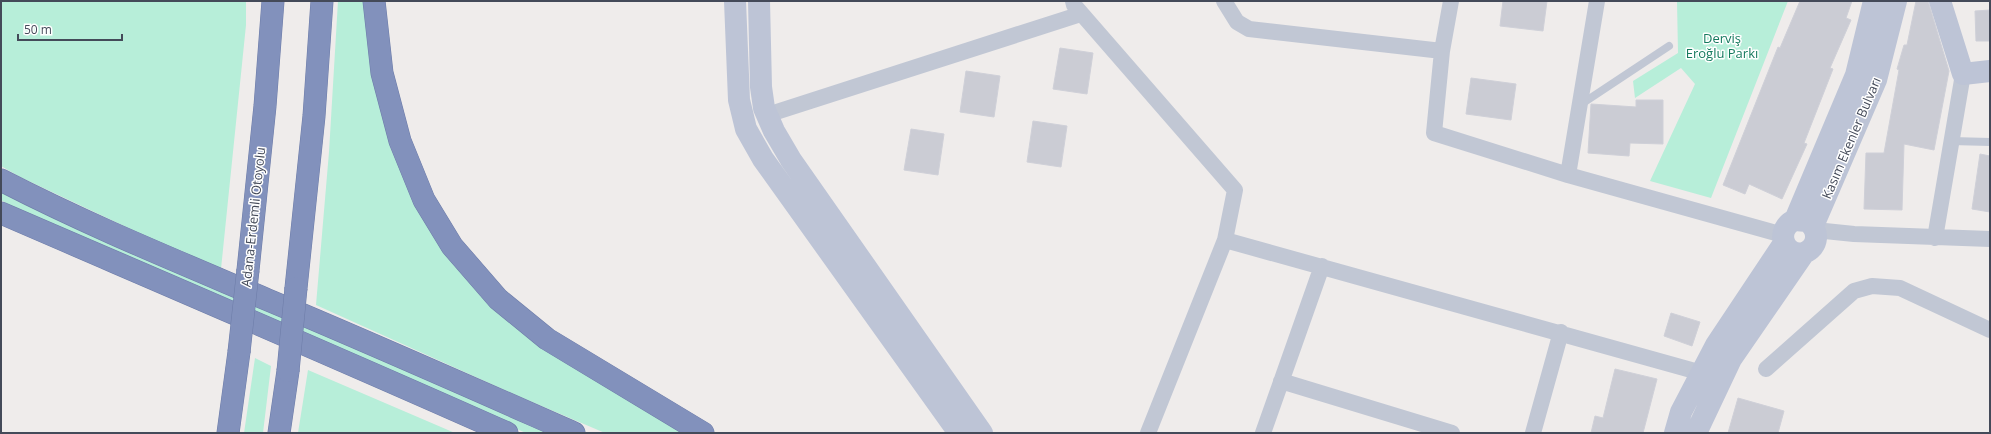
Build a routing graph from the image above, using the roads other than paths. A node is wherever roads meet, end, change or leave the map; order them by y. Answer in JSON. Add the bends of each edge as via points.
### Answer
{"nodes":[{"id":1,"x":263,"y":1,"type":"edge"},
{"id":2,"x":273,"y":1,"type":"edge"},
{"id":3,"x":322,"y":1,"type":"edge"},
{"id":4,"x":374,"y":1,"type":"edge"},
{"id":5,"x":735,"y":1,"type":"edge"},
{"id":6,"x":760,"y":1,"type":"edge"},
{"id":7,"x":1224,"y":1,"type":"edge"},
{"id":8,"x":1451,"y":1,"type":"edge"},
{"id":9,"x":1597,"y":1,"type":"edge"},
{"id":10,"x":1874,"y":1,"type":"edge"},
{"id":11,"x":1896,"y":1,"type":"edge"},
{"id":12,"x":1940,"y":1,"type":"edge"},
{"id":13,"x":1077,"y":7,"type":"edge"},
{"id":14,"x":271,"y":38,"type":"junction"},
{"id":15,"x":1669,"y":46,"type":"dead end"},
{"id":16,"x":1442,"y":52,"type":"junction"},
{"id":17,"x":1990,"y":71,"type":"edge"},
{"id":18,"x":1963,"y":74,"type":"junction"},
{"id":19,"x":1579,"y":105,"type":"junction"},
{"id":20,"x":768,"y":115,"type":"junction"},
{"id":21,"x":1951,"y":141,"type":"junction"},
{"id":22,"x":1990,"y":142,"type":"edge"},
{"id":23,"x":1568,"y":175,"type":"junction"},
{"id":24,"x":1,"y":180,"type":"edge"},
{"id":25,"x":1,"y":213,"type":"edge"},
{"id":26,"x":1801,"y":237,"type":"junction"},
{"id":27,"x":1935,"y":238,"type":"junction"},
{"id":28,"x":1990,"y":239,"type":"edge"},
{"id":29,"x":1225,"y":240,"type":"junction"},
{"id":30,"x":1322,"y":266,"type":"junction"},
{"id":31,"x":1990,"y":330,"type":"edge"},
{"id":32,"x":1561,"y":332,"type":"junction"},
{"id":33,"x":1766,"y":369,"type":"dead end"},
{"id":34,"x":1702,"y":373,"type":"junction"},
{"id":35,"x":1281,"y":381,"type":"junction"},
{"id":36,"x":228,"y":433,"type":"edge"},
{"id":37,"x":279,"y":433,"type":"edge"},
{"id":38,"x":508,"y":433,"type":"edge"},
{"id":39,"x":574,"y":433,"type":"edge"},
{"id":40,"x":703,"y":433,"type":"edge"},
{"id":41,"x":959,"y":433,"type":"edge"},
{"id":42,"x":982,"y":433,"type":"edge"},
{"id":43,"x":1148,"y":433,"type":"edge"},
{"id":44,"x":1263,"y":433,"type":"edge"},
{"id":45,"x":1452,"y":433,"type":"edge"},
{"id":46,"x":1533,"y":433,"type":"edge"},
{"id":47,"x":1675,"y":433,"type":"edge"},
{"id":48,"x":1696,"y":433,"type":"edge"}],
"edges":[{"from":1,"to":14,"type":"highway"},
{"from":2,"to":14,"type":"highway","name":"Adana-Erdemli Otoyolu"},
{"from":3,"to":37,"type":"highway","bridge":true,"via":[[314,116],[288,371]]},
{"from":4,"to":40,"type":"highway","via":[[382,73],[400,142],[424,200],[452,246],[498,299],[546,339]]},
{"from":5,"to":41,"type":"street","via":[[739,100],[746,129],[763,159]]},
{"from":6,"to":20,"type":"street","via":[[761,87],[764,108]]},
{"from":7,"to":16,"type":"street","via":[[1237,22],[1249,29]]},
{"from":8,"to":16,"type":"street"},
{"from":9,"to":19,"type":"street"},
{"from":10,"to":26,"type":"street","name":"Kasım Ekenler Bulvarı","via":[[1856,75]]},
{"from":11,"to":26,"type":"street","name":"Kasım Ekenler Bulvarı","via":[[1876,80]]},
{"from":12,"to":18,"type":"street"},
{"from":13,"to":20,"type":"street"},
{"from":13,"to":29,"type":"street","via":[[1235,190]]},
{"from":14,"to":36,"type":"highway","name":"Adana-Erdemli Otoyolu","bridge":true,"via":[[248,270]]},
{"from":15,"to":19,"type":"lane"},
{"from":16,"to":23,"type":"street","via":[[1434,134]]},
{"from":17,"to":18,"type":"street"},
{"from":18,"to":21,"type":"street"},
{"from":19,"to":23,"type":"street"},
{"from":20,"to":42,"type":"street","via":[[791,160]]},
{"from":21,"to":22,"type":"lane"},
{"from":21,"to":27,"type":"street"},
{"from":23,"to":26,"type":"street"},
{"from":24,"to":39,"type":"highway","via":[[52,206],[158,253]]},
{"from":25,"to":38,"type":"highway"},
{"from":26,"to":27,"type":"street","via":[[1854,234]]},
{"from":26,"to":34,"type":"street","name":"Kasım Ekenler Bulvarı","via":[[1716,345]]},
{"from":26,"to":48,"type":"street","name":"Kasım Ekenler Bulvarı","via":[[1731,359]]},
{"from":27,"to":28,"type":"street"},
{"from":29,"to":30,"type":"street"},
{"from":29,"to":43,"type":"street"},
{"from":30,"to":32,"type":"street"},
{"from":30,"to":35,"type":"street"},
{"from":31,"to":33,"type":"street","via":[[1900,288],[1872,286],[1854,291]]},
{"from":32,"to":34,"type":"street"},
{"from":32,"to":46,"type":"street"},
{"from":34,"to":47,"type":"street","name":"Kasım Ekenler Bulvarı","via":[[1681,412]]},
{"from":35,"to":44,"type":"street"},
{"from":35,"to":45,"type":"street"}]}
